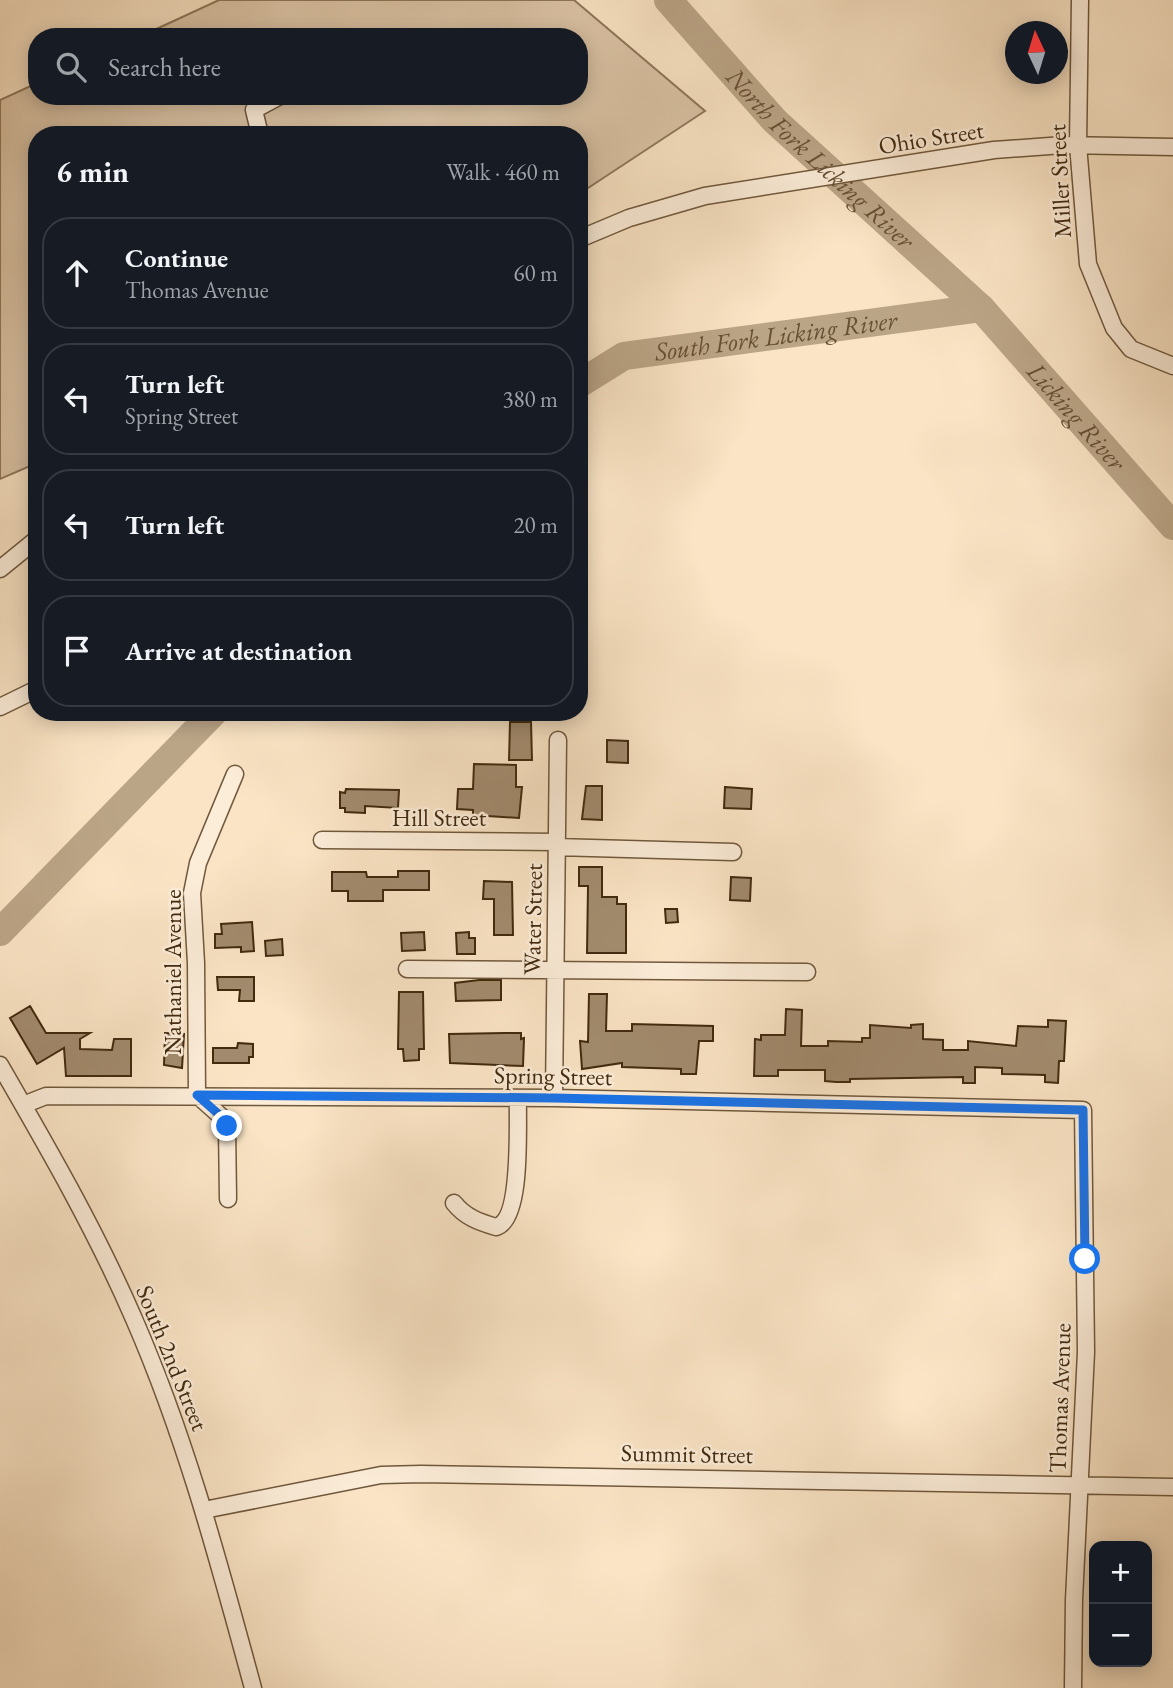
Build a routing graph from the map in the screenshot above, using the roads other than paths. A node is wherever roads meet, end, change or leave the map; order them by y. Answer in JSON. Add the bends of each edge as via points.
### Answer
{"nodes":[{"id":1,"x":1080,"y":0,"type":"edge"},
{"id":2,"x":263,"y":105,"type":"edge"},
{"id":3,"x":258,"y":126,"type":"edge"},
{"id":4,"x":1078,"y":145,"type":"junction"},
{"id":5,"x":1173,"y":148,"type":"edge"},
{"id":6,"x":588,"y":236,"type":"edge"},
{"id":7,"x":1173,"y":366,"type":"edge"},
{"id":8,"x":28,"y":547,"type":"edge"},
{"id":9,"x":0,"y":569,"type":"edge"},
{"id":10,"x":28,"y":693,"type":"edge"},
{"id":11,"x":0,"y":707,"type":"edge"},
{"id":12,"x":558,"y":740,"type":"dead end"},
{"id":13,"x":236,"y":774,"type":"dead end"},
{"id":14,"x":322,"y":840,"type":"dead end"},
{"id":15,"x":556,"y":844,"type":"junction"},
{"id":16,"x":733,"y":852,"type":"dead end"},
{"id":17,"x":407,"y":969,"type":"dead end"},
{"id":18,"x":555,"y":971,"type":"junction"},
{"id":19,"x":807,"y":972,"type":"dead end"},
{"id":20,"x":0,"y":1065,"type":"edge"},
{"id":21,"x":197,"y":1095,"type":"junction"},
{"id":22,"x":518,"y":1098,"type":"junction"},
{"id":23,"x":554,"y":1098,"type":"junction"},
{"id":24,"x":23,"y":1105,"type":"junction"},
{"id":25,"x":1083,"y":1110,"type":"joint"},
{"id":26,"x":228,"y":1199,"type":"dead end"},
{"id":27,"x":454,"y":1203,"type":"dead end"},
{"id":28,"x":1080,"y":1486,"type":"junction"},
{"id":29,"x":1173,"y":1487,"type":"edge"},
{"id":30,"x":204,"y":1510,"type":"junction"},
{"id":31,"x":253,"y":1688,"type":"edge"},
{"id":32,"x":1073,"y":1688,"type":"edge"}],
"edges":[{"from":1,"to":4,"type":"street","name":"Miller Street"},
{"from":2,"to":3,"type":"street","via":[[254,110]]},
{"from":4,"to":5,"type":"street","name":"Ohio Street"},
{"from":4,"to":6,"type":"street","name":"Ohio Street","via":[[1025,146],[756,187],[667,206]]},
{"from":4,"to":7,"type":"street","name":"Miller Street","via":[[1088,264],[1114,328],[1131,349]]},
{"from":8,"to":9,"type":"street"},
{"from":10,"to":11,"type":"street"},
{"from":12,"to":15,"type":"street","name":"Water Street"},
{"from":13,"to":21,"type":"street","name":"Nathaniel Avenue","via":[[198,863],[192,893]]},
{"from":14,"to":15,"type":"street","name":"Hill Street"},
{"from":15,"to":16,"type":"street","name":"Hill Street"},
{"from":15,"to":18,"type":"street","name":"Water Street"},
{"from":17,"to":18,"type":"street"},
{"from":18,"to":19,"type":"street"},
{"from":18,"to":23,"type":"street","name":"Water Street"},
{"from":20,"to":24,"type":"street","name":"South 2nd Street"},
{"from":21,"to":22,"type":"street","name":"Spring Street"},
{"from":21,"to":24,"type":"street","name":"Spring Street","via":[[46,1096]]},
{"from":21,"to":26,"type":"street","via":[[227,1126]]},
{"from":22,"to":23,"type":"street","name":"Spring Street"},
{"from":22,"to":27,"type":"street","via":[[515,1186],[506,1222],[496,1227],[475,1220]]},
{"from":23,"to":25,"type":"street","name":"Spring Street"},
{"from":24,"to":30,"type":"street","name":"South 2nd Street","via":[[80,1205],[134,1320]]},
{"from":25,"to":28,"type":"street","name":"Thomas Avenue","via":[[1086,1352]]},
{"from":28,"to":29,"type":"street","name":"Summit Street"},
{"from":28,"to":30,"type":"street","name":"Summit Street","via":[[381,1475]]},
{"from":28,"to":32,"type":"street","name":"Thomas Avenue"},
{"from":30,"to":31,"type":"street","name":"South 2nd Street"}]}
